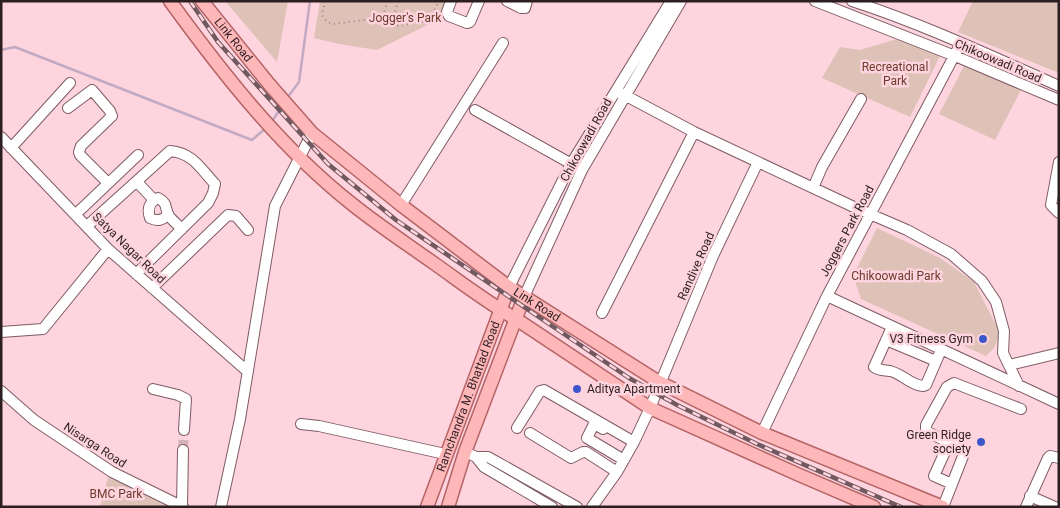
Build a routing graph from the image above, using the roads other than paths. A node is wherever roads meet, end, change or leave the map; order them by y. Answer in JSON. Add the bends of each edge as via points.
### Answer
{"nodes":[{"id":1,"x":170,"y":1,"type":"edge"},
{"id":2,"x":202,"y":1,"type":"edge"},
{"id":3,"x":451,"y":1,"type":"edge"},
{"id":4,"x":479,"y":1,"type":"edge"},
{"id":5,"x":507,"y":1,"type":"edge"},
{"id":6,"x":527,"y":1,"type":"edge"},
{"id":7,"x":671,"y":1,"type":"edge"},
{"id":8,"x":681,"y":1,"type":"edge"},
{"id":9,"x":814,"y":1,"type":"edge"},
{"id":10,"x":852,"y":1,"type":"edge"},
{"id":11,"x":503,"y":43,"type":"dead end"},
{"id":12,"x":961,"y":43,"type":"junction"},
{"id":13,"x":955,"y":56,"type":"junction"},
{"id":14,"x":70,"y":83,"type":"dead end"},
{"id":15,"x":1059,"y":86,"type":"edge"},
{"id":16,"x":621,"y":93,"type":"junction"},
{"id":17,"x":861,"y":99,"type":"dead end"},
{"id":18,"x":1059,"y":100,"type":"edge"},
{"id":19,"x":68,"y":108,"type":"dead end"},
{"id":20,"x":475,"y":110,"type":"dead end"},
{"id":21,"x":694,"y":132,"type":"junction"},
{"id":22,"x":312,"y":133,"type":"junction"},
{"id":23,"x":1,"y":137,"type":"edge"},
{"id":24,"x":11,"y":148,"type":"junction"},
{"id":25,"x":138,"y":154,"type":"dead end"},
{"id":26,"x":300,"y":157,"type":"junction"},
{"id":27,"x":758,"y":162,"type":"junction"},
{"id":28,"x":1059,"y":162,"type":"edge"},
{"id":29,"x":571,"y":164,"type":"junction"},
{"id":30,"x":582,"y":170,"type":"junction"},
{"id":31,"x":137,"y":182,"type":"junction"},
{"id":32,"x":108,"y":183,"type":"junction"},
{"id":33,"x":813,"y":188,"type":"junction"},
{"id":34,"x":154,"y":200,"type":"junction"},
{"id":35,"x":401,"y":205,"type":"junction"},
{"id":36,"x":1059,"y":212,"type":"edge"},
{"id":37,"x":76,"y":214,"type":"junction"},
{"id":38,"x":870,"y":214,"type":"junction"},
{"id":39,"x":168,"y":215,"type":"junction"},
{"id":40,"x":87,"y":226,"type":"junction"},
{"id":41,"x":182,"y":229,"type":"junction"},
{"id":42,"x":248,"y":230,"type":"dead end"},
{"id":43,"x":108,"y":249,"type":"junction"},
{"id":44,"x":136,"y":274,"type":"junction"},
{"id":45,"x":509,"y":287,"type":"junction"},
{"id":46,"x":152,"y":288,"type":"junction"},
{"id":47,"x":827,"y":296,"type":"junction"},
{"id":48,"x":524,"y":297,"type":"junction"},
{"id":49,"x":500,"y":309,"type":"junction"},
{"id":50,"x":602,"y":313,"type":"dead end"},
{"id":51,"x":516,"y":319,"type":"junction"},
{"id":52,"x":892,"y":327,"type":"junction"},
{"id":53,"x":492,"y":329,"type":"junction"},
{"id":54,"x":1,"y":332,"type":"edge"},
{"id":55,"x":509,"y":338,"type":"junction"},
{"id":56,"x":886,"y":340,"type":"junction"},
{"id":57,"x":941,"y":350,"type":"junction"},
{"id":58,"x":1059,"y":353,"type":"edge"},
{"id":59,"x":936,"y":361,"type":"junction"},
{"id":60,"x":1009,"y":365,"type":"junction"},
{"id":61,"x":247,"y":370,"type":"junction"},
{"id":62,"x":659,"y":382,"type":"junction"},
{"id":63,"x":1019,"y":386,"type":"junction"},
{"id":64,"x":153,"y":389,"type":"dead end"},
{"id":65,"x":1,"y":391,"type":"edge"},
{"id":66,"x":1059,"y":404,"type":"edge"},
{"id":67,"x":650,"y":408,"type":"junction"},
{"id":68,"x":1020,"y":409,"type":"dead end"},
{"id":69,"x":301,"y":424,"type":"dead end"},
{"id":70,"x":517,"y":428,"type":"dead end"},
{"id":71,"x":184,"y":430,"type":"tunnel mouth"},
{"id":72,"x":530,"y":433,"type":"dead end"},
{"id":73,"x":762,"y":433,"type":"junction"},
{"id":74,"x":949,"y":442,"type":"junction"},
{"id":75,"x":632,"y":444,"type":"junction"},
{"id":76,"x":183,"y":450,"type":"tunnel mouth"},
{"id":77,"x":445,"y":454,"type":"junction"},
{"id":78,"x":471,"y":454,"type":"junction"},
{"id":79,"x":1059,"y":458,"type":"edge"},
{"id":80,"x":624,"y":460,"type":"junction"},
{"id":81,"x":617,"y":472,"type":"junction"},
{"id":82,"x":952,"y":484,"type":"junction"},
{"id":83,"x":1030,"y":496,"type":"junction"},
{"id":84,"x":183,"y":506,"type":"edge"},
{"id":85,"x":221,"y":507,"type":"edge"},
{"id":86,"x":427,"y":507,"type":"edge"},
{"id":87,"x":448,"y":507,"type":"edge"},
{"id":88,"x":552,"y":507,"type":"edge"},
{"id":89,"x":577,"y":507,"type":"edge"},
{"id":90,"x":592,"y":507,"type":"edge"},
{"id":91,"x":874,"y":507,"type":"edge"},
{"id":92,"x":943,"y":507,"type":"edge"},
{"id":93,"x":1026,"y":507,"type":"edge"},
{"id":94,"x":1055,"y":507,"type":"edge"}],
"edges":[{"from":1,"to":26,"type":"main road","name":"Link Road","via":[[194,35]]},
{"from":2,"to":22,"type":"main road","name":"Link Road"},
{"from":3,"to":4,"type":"street","via":[[447,12],[449,16],[467,23]]},
{"from":5,"to":6,"type":"street","via":[[521,8],[525,8]]},
{"from":7,"to":16,"type":"street","name":"Chikoowadi Road"},
{"from":8,"to":16,"type":"street","name":"Chikoowadi Road"},
{"from":9,"to":13,"type":"street","name":"Chikoowadi Road"},
{"from":10,"to":12,"type":"street","name":"Chikoowadi Road"},
{"from":11,"to":35,"type":"street"},
{"from":12,"to":13,"type":"street","name":"Joggers Park Road"},
{"from":12,"to":15,"type":"street","name":"Chikoowadi Road"},
{"from":13,"to":18,"type":"street","name":"Chikoowadi Road"},
{"from":13,"to":38,"type":"street","name":"Joggers Park Road"},
{"from":14,"to":24,"type":"street"},
{"from":16,"to":21,"type":"street"},
{"from":16,"to":29,"type":"street","name":"Chikoowadi Road"},
{"from":16,"to":30,"type":"street","name":"Chikoowadi Road"},
{"from":17,"to":33,"type":"street"},
{"from":19,"to":32,"type":"street","via":[[92,90],[110,111],[112,116],[81,146],[79,152]]},
{"from":20,"to":29,"type":"street"},
{"from":21,"to":27,"type":"street"},
{"from":21,"to":50,"type":"street"},
{"from":22,"to":26,"type":"street"},
{"from":22,"to":35,"type":"main road","name":"Link Road"},
{"from":23,"to":24,"type":"street","name":"Satya Nagar Road"},
{"from":24,"to":37,"type":"street","name":"Satya Nagar Road"},
{"from":25,"to":32,"type":"street"},
{"from":26,"to":49,"type":"main road","name":"Link Road","via":[[351,204]]},
{"from":26,"to":61,"type":"street","via":[[275,206]]},
{"from":27,"to":33,"type":"street"},
{"from":27,"to":62,"type":"street","name":"Randive Road"},
{"from":28,"to":36,"type":"street","via":[[1050,205]]},
{"from":29,"to":30,"type":"street"},
{"from":29,"to":45,"type":"street","name":"Chikoowadi Road"},
{"from":30,"to":48,"type":"street","name":"Chikoowadi Road"},
{"from":31,"to":34,"type":"street"},
{"from":31,"to":40,"type":"street"},
{"from":31,"to":41,"type":"street","via":[[170,152],[190,156],[214,184],[208,203]]},
{"from":32,"to":37,"type":"street"},
{"from":33,"to":38,"type":"street"},
{"from":34,"to":39,"type":"street","via":[[164,201]]},
{"from":34,"to":39,"type":"street","via":[[148,212],[150,218],[163,220]]},
{"from":35,"to":45,"type":"main road","name":"Link Road"},
{"from":37,"to":40,"type":"street","name":"Satya Nagar Road"},
{"from":38,"to":47,"type":"street","name":"Joggers Park Road"},
{"from":38,"to":60,"type":"street","via":[[951,254],[982,281],[996,302]]},
{"from":39,"to":41,"type":"street"},
{"from":40,"to":43,"type":"street","name":"Satya Nagar Road"},
{"from":41,"to":44,"type":"street"},
{"from":42,"to":46,"type":"street","via":[[236,216],[228,215]]},
{"from":43,"to":44,"type":"street","name":"Satya Nagar Road"},
{"from":43,"to":54,"type":"street","via":[[43,329]]},
{"from":44,"to":46,"type":"street","name":"Satya Nagar Road"},
{"from":45,"to":48,"type":"main road","name":"Link Road"},
{"from":45,"to":49,"type":"main road","name":"Ramchandra M. Bhattad Road"},
{"from":46,"to":61,"type":"street","name":"Satya Nagar Road"},
{"from":47,"to":52,"type":"street"},
{"from":47,"to":73,"type":"street","name":"Joggers Park Road"},
{"from":48,"to":51,"type":"main road","name":"Ramchandra M. Bhattad Road"},
{"from":48,"to":62,"type":"main road","name":"Link Road"},
{"from":49,"to":51,"type":"main road","name":"Link Road"},
{"from":49,"to":53,"type":"main road","name":"Ramchandra M. Bhattad Road"},
{"from":51,"to":55,"type":"main road","name":"Ramchandra M. Bhattad Road"},
{"from":51,"to":67,"type":"main road","name":"Link Road"},
{"from":52,"to":56,"type":"street"},
{"from":52,"to":57,"type":"street"},
{"from":53,"to":55,"type":"main road"},
{"from":53,"to":77,"type":"main road","name":"Ramchandra M. Bhattad Road"},
{"from":55,"to":78,"type":"main road","name":"Ramchandra M. Bhattad Road"},
{"from":56,"to":59,"type":"street"},
{"from":56,"to":59,"type":"street","via":[[874,367],[876,369],[924,386]]},
{"from":57,"to":59,"type":"street"},
{"from":57,"to":63,"type":"street"},
{"from":58,"to":60,"type":"street"},
{"from":60,"to":63,"type":"street"},
{"from":61,"to":85,"type":"street"},
{"from":62,"to":67,"type":"street","name":"Randive Road"},
{"from":62,"to":73,"type":"main road","name":"Link Road"},
{"from":63,"to":66,"type":"street"},
{"from":64,"to":71,"type":"street","via":[[186,399]]},
{"from":65,"to":84,"type":"street","name":"Nisarga Road","via":[[34,420],[112,472]]},
{"from":67,"to":75,"type":"street","name":"Randive Road"},
{"from":67,"to":91,"type":"main road","name":"Link Road"},
{"from":68,"to":74,"type":"street","via":[[950,384],[926,424],[926,431]]},
{"from":69,"to":77,"type":"street"},
{"from":70,"to":75,"type":"street","via":[[540,391],[544,390]]},
{"from":72,"to":81,"type":"street","via":[[571,458],[586,452]]},
{"from":73,"to":92,"type":"main road","name":"Link Road"},
{"from":74,"to":82,"type":"street","via":[[965,451]]},
{"from":74,"to":82,"type":"street","via":[[934,476]]},
{"from":75,"to":80,"type":"street","name":"Randive Road"},
{"from":75,"to":80,"type":"street","via":[[594,424],[588,435],[587,438]]},
{"from":76,"to":84,"type":"street"},
{"from":77,"to":86,"type":"main road","name":"Ramchandra M. Bhattad Road"},
{"from":78,"to":87,"type":"main road","name":"Ramchandra M. Bhattad Road"},
{"from":78,"to":88,"type":"street","via":[[484,467]]},
{"from":78,"to":89,"type":"street","via":[[488,457]]},
{"from":79,"to":83,"type":"street","via":[[1048,458]]},
{"from":80,"to":81,"type":"street","name":"Randive Road"},
{"from":81,"to":90,"type":"street","name":"Randive Road"},
{"from":82,"to":92,"type":"street"},
{"from":83,"to":93,"type":"street"},
{"from":83,"to":94,"type":"street"}]}
